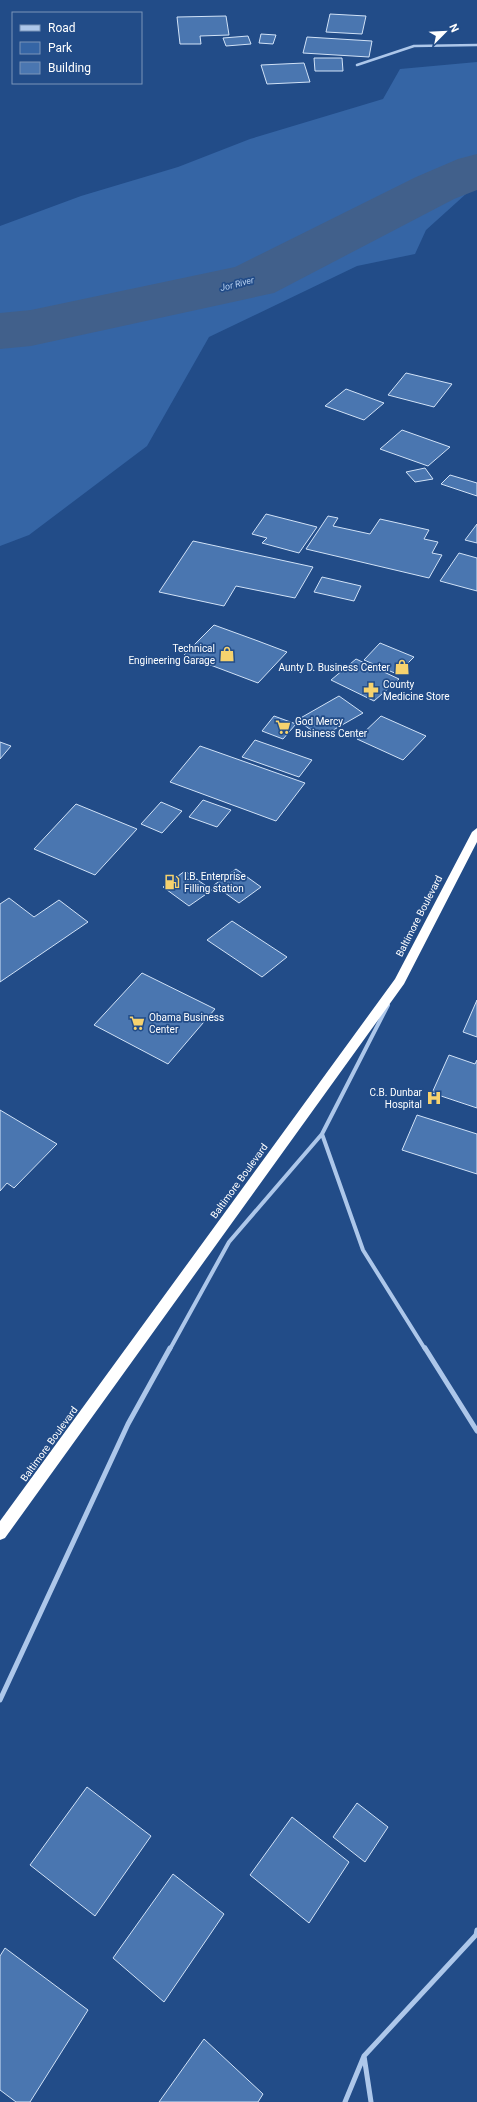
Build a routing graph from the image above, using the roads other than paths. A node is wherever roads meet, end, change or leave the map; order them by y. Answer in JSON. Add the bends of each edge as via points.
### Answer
{"nodes":[{"id":1,"x":477,"y":45,"type":"edge"},
{"id":2,"x":357,"y":65,"type":"dead end"},
{"id":3,"x":477,"y":832,"type":"edge"},
{"id":4,"x":400,"y":981,"type":"junction"},
{"id":5,"x":322,"y":1134,"type":"junction"},
{"id":6,"x":477,"y":1431,"type":"edge"},
{"id":7,"x":0,"y":1533,"type":"edge"},
{"id":8,"x":0,"y":1700,"type":"edge"},
{"id":9,"x":477,"y":1930,"type":"edge"},
{"id":10,"x":364,"y":2056,"type":"junction"},
{"id":11,"x":346,"y":2102,"type":"edge"},
{"id":12,"x":371,"y":2102,"type":"edge"}],
"edges":[{"from":1,"to":2,"type":"street","via":[[414,46]]},
{"from":3,"to":4,"type":"highway","name":"Baltimore Boulevard"},
{"from":4,"to":5,"type":"street"},
{"from":4,"to":7,"type":"highway","name":"Baltimore Boulevard"},
{"from":5,"to":6,"type":"street","via":[[363,1250]]},
{"from":5,"to":8,"type":"street","via":[[229,1242],[128,1424]]},
{"from":9,"to":10,"type":"street","via":[[476,1935]]},
{"from":10,"to":11,"type":"street"},
{"from":10,"to":12,"type":"street"}]}
